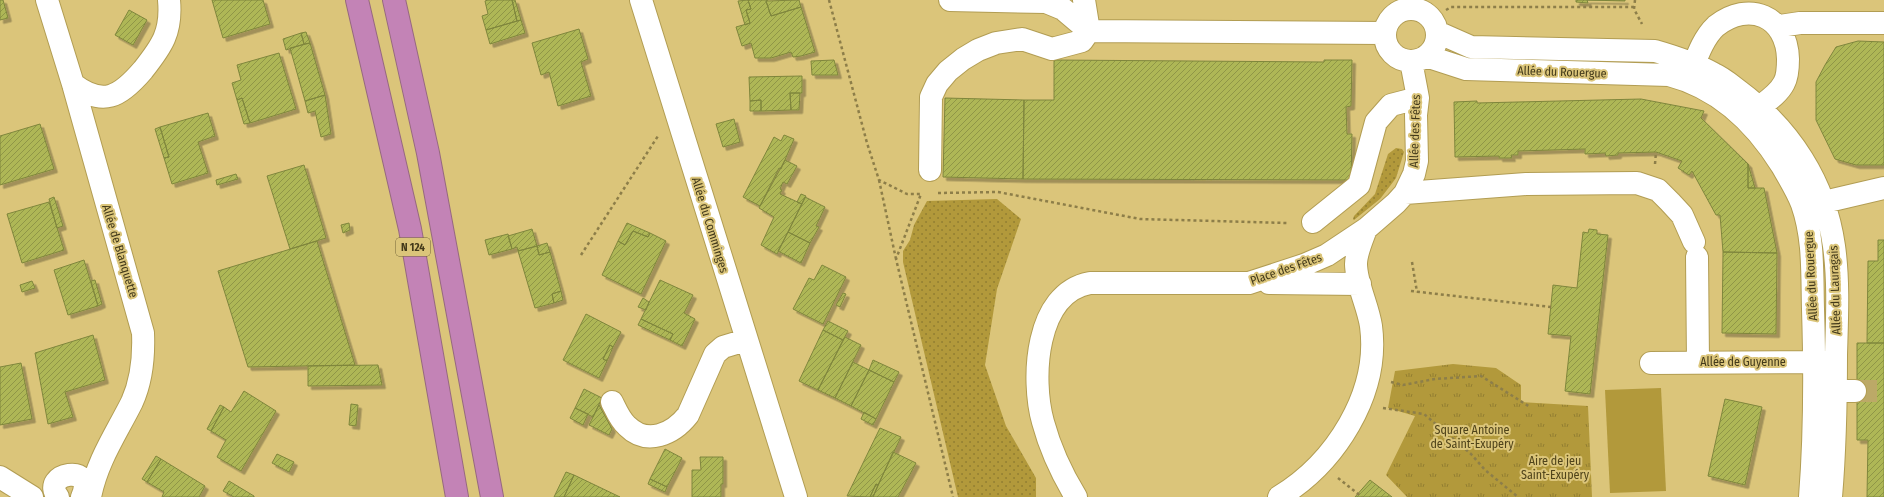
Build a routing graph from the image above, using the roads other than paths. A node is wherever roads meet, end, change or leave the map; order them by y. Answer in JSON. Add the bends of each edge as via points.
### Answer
{"nodes":[{"id":1,"x":47,"y":0,"type":"edge"},
{"id":2,"x":169,"y":0,"type":"edge"},
{"id":3,"x":357,"y":0,"type":"edge"},
{"id":4,"x":394,"y":0,"type":"edge"},
{"id":5,"x":641,"y":0,"type":"edge"},
{"id":6,"x":950,"y":0,"type":"edge"},
{"id":7,"x":1084,"y":0,"type":"edge"},
{"id":8,"x":1752,"y":5,"type":"edge"},
{"id":9,"x":1398,"y":6,"type":"edge"},
{"id":10,"x":1431,"y":16,"type":"edge"},
{"id":11,"x":1884,"y":24,"type":"edge"},
{"id":12,"x":1780,"y":26,"type":"junction"},
{"id":13,"x":1089,"y":31,"type":"junction"},
{"id":14,"x":1384,"y":33,"type":"junction"},
{"id":15,"x":1419,"y":59,"type":"junction"},
{"id":16,"x":1691,"y":72,"type":"junction"},
{"id":17,"x":73,"y":84,"type":"junction"},
{"id":18,"x":1418,"y":98,"type":"junction"},
{"id":19,"x":1752,"y":112,"type":"junction"},
{"id":20,"x":930,"y":170,"type":"dead end"},
{"id":21,"x":1884,"y":188,"type":"edge"},
{"id":22,"x":1405,"y":193,"type":"junction"},
{"id":23,"x":1824,"y":202,"type":"junction"},
{"id":24,"x":1802,"y":204,"type":"junction"},
{"id":25,"x":1313,"y":222,"type":"road end"},
{"id":26,"x":1366,"y":229,"type":"junction"},
{"id":27,"x":1250,"y":283,"type":"junction"},
{"id":28,"x":1360,"y":284,"type":"junction"},
{"id":29,"x":746,"y":340,"type":"junction"},
{"id":30,"x":1698,"y":362,"type":"junction"},
{"id":31,"x":1814,"y":362,"type":"junction"},
{"id":32,"x":1836,"y":362,"type":"junction"},
{"id":33,"x":1650,"y":363,"type":"dead end"},
{"id":34,"x":612,"y":402,"type":"dead end"},
{"id":35,"x":1059,"y":464,"type":"junction"},
{"id":36,"x":0,"y":477,"type":"edge"},
{"id":37,"x":87,"y":492,"type":"edge"},
{"id":38,"x":56,"y":493,"type":"edge"},
{"id":39,"x":32,"y":497,"type":"edge"},
{"id":40,"x":457,"y":497,"type":"edge"},
{"id":41,"x":492,"y":497,"type":"edge"},
{"id":42,"x":796,"y":497,"type":"edge"},
{"id":43,"x":1060,"y":497,"type":"edge"},
{"id":44,"x":1076,"y":497,"type":"edge"},
{"id":45,"x":1279,"y":497,"type":"edge"},
{"id":46,"x":1810,"y":497,"type":"edge"},
{"id":47,"x":1831,"y":497,"type":"edge"}],
"edges":[{"from":1,"to":17,"type":"street","name":"Allée de Blanquette"},
{"from":2,"to":17,"type":"street","via":[[170,12],[165,40],[128,86],[109,96],[95,96],[86,94]]},
{"from":3,"to":40,"type":"highway","number":"N 124","via":[[410,229]]},
{"from":4,"to":41,"type":"highway","number":"N 124","via":[[428,153]]},
{"from":5,"to":29,"type":"street","name":"Allée du Comminges"},
{"from":6,"to":13,"type":"street","via":[[1046,2],[1063,9]]},
{"from":7,"to":13,"type":"street"},
{"from":8,"to":12,"type":"street"},
{"from":8,"to":16,"type":"street","via":[[1715,26],[1700,50]]},
{"from":9,"to":10,"type":"street","via":[[1422,10]]},
{"from":9,"to":14,"type":"street"},
{"from":10,"to":15,"type":"street","via":[[1435,46]]},
{"from":10,"to":16,"type":"street","name":"Allée du Rouergue","via":[[1471,47],[1655,51]]},
{"from":11,"to":12,"type":"street","via":[[1800,23]]},
{"from":12,"to":19,"type":"street","via":[[1788,53],[1786,77],[1776,94]]},
{"from":13,"to":14,"type":"street"},
{"from":13,"to":20,"type":"street","via":[[1082,41],[1052,49],[1022,39],[996,44],[978,50],[948,71],[937,84],[931,97]]},
{"from":14,"to":15,"type":"street","via":[[1389,50],[1395,56],[1403,60]]},
{"from":15,"to":16,"type":"street","name":"Allée du Rouergue","via":[[1466,69],[1669,75]]},
{"from":15,"to":18,"type":"street","name":"Allée des Fêtes"},
{"from":16,"to":19,"type":"street","name":"Allée du Rouergue","via":[[1716,74]]},
{"from":17,"to":37,"type":"street","name":"Allée de Blanquette","via":[[144,333],[140,381]]},
{"from":18,"to":22,"type":"street","name":"Allée des Fêtes","via":[[1417,161]]},
{"from":18,"to":25,"type":"street","via":[[1391,105],[1376,122],[1359,185]]},
{"from":19,"to":23,"type":"street","name":"Allée du Lauragais","via":[[1774,121],[1797,148],[1812,173]]},
{"from":19,"to":24,"type":"street","name":"Allée du Rouergue","via":[[1759,134],[1775,155]]},
{"from":21,"to":23,"type":"street"},
{"from":22,"to":26,"type":"street","name":"Allée des Fêtes"},
{"from":22,"to":30,"type":"street","via":[[1526,184],[1638,183],[1658,190],[1682,215],[1696,250]]},
{"from":23,"to":24,"type":"street"},
{"from":23,"to":32,"type":"street","name":"Allée du Lauragais","via":[[1834,246]]},
{"from":24,"to":31,"type":"street","name":"Allée du Rouergue","via":[[1812,248]]},
{"from":26,"to":27,"type":"street","name":"Place des Fêtes","via":[[1327,255]]},
{"from":26,"to":28,"type":"street","via":[[1356,263]]},
{"from":27,"to":28,"type":"street"},
{"from":27,"to":35,"type":"street","name":"Place des Fêtes","via":[[1090,283],[1072,289],[1064,296],[1050,314],[1046,325],[1040,345],[1038,373],[1042,421]]},
{"from":28,"to":45,"type":"street","via":[[1371,328],[1372,344],[1367,377],[1359,404],[1345,433],[1321,463],[1306,478]]},
{"from":29,"to":34,"type":"street","via":[[723,348],[715,354],[688,415],[670,432],[649,437],[638,434],[627,426]]},
{"from":29,"to":42,"type":"street","name":"Allée du Comminges"},
{"from":30,"to":31,"type":"street","name":"Allée de Guyenne"},
{"from":30,"to":33,"type":"street","name":"Allée de Guyenne"},
{"from":31,"to":32,"type":"street","name":"Allée de Guyenne"},
{"from":31,"to":46,"type":"street","name":"Allée du Rouergue","via":[[1814,450]]},
{"from":32,"to":47,"type":"street","name":"Allée du Lauragais","via":[[1846,391]]},
{"from":35,"to":43,"type":"street"},
{"from":35,"to":44,"type":"street","name":"Place des Fêtes"},
{"from":36,"to":39,"type":"street"},
{"from":37,"to":38,"type":"street","via":[[80,477],[65,474],[58,479]]}]}
